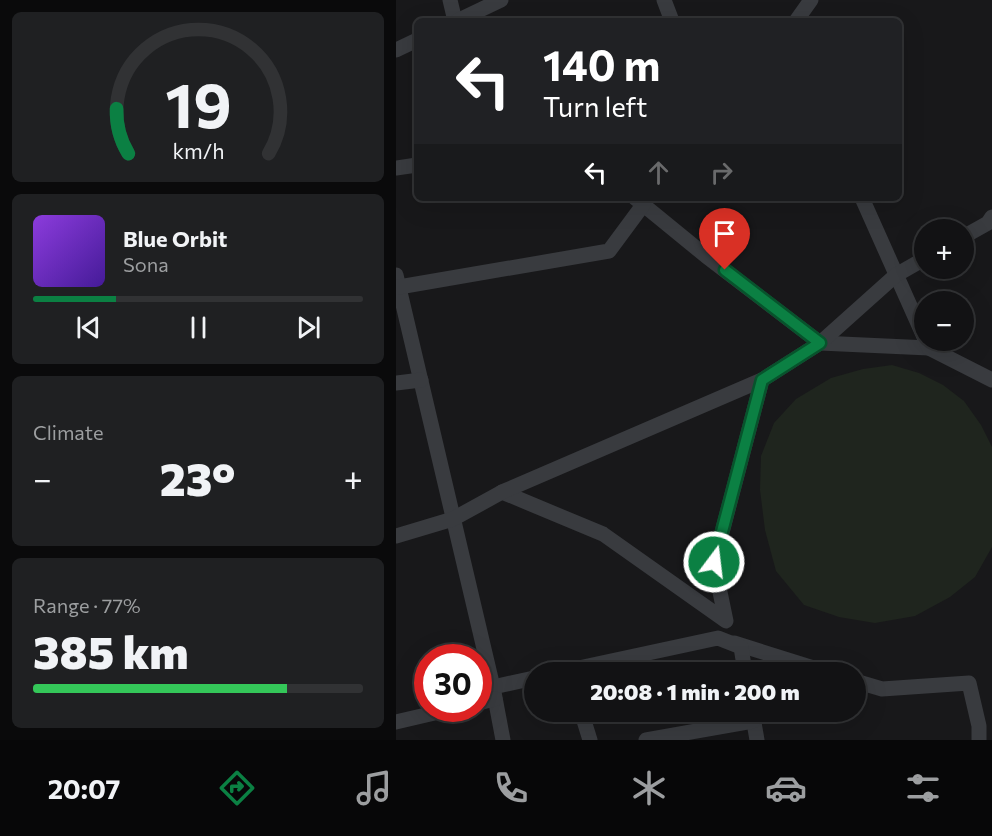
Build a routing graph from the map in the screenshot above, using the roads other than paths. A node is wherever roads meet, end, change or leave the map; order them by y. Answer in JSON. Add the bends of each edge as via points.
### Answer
{"nodes":[{"id":1,"x":450,"y":0,"type":"edge"},
{"id":2,"x":501,"y":0,"type":"edge"},
{"id":3,"x":664,"y":0,"type":"edge"},
{"id":4,"x":811,"y":0,"type":"edge"},
{"id":5,"x":482,"y":16,"type":"edge"},
{"id":6,"x":455,"y":18,"type":"edge"},
{"id":7,"x":671,"y":18,"type":"edge"},
{"id":8,"x":798,"y":18,"type":"edge"},
{"id":9,"x":414,"y":41,"type":"edge"},
{"id":10,"x":396,"y":50,"type":"edge"},
{"id":11,"x":414,"y":165,"type":"edge"},
{"id":12,"x":396,"y":168,"type":"edge"},
{"id":13,"x":639,"y":201,"type":"edge"},
{"id":14,"x":863,"y":201,"type":"edge"},
{"id":15,"x":992,"y":217,"type":"edge"},
{"id":16,"x":974,"y":231,"type":"edge"},
{"id":17,"x":914,"y":265,"type":"edge"},
{"id":18,"x":896,"y":275,"type":"junction"},
{"id":19,"x":398,"y":281,"type":"edge"},
{"id":20,"x":914,"y":315,"type":"edge"},
{"id":21,"x":914,"y":342,"type":"edge"},
{"id":22,"x":820,"y":343,"type":"junction"},
{"id":23,"x":942,"y":351,"type":"edge"},
{"id":24,"x":421,"y":380,"type":"junction"},
{"id":25,"x":762,"y":380,"type":"junction"},
{"id":26,"x":992,"y":380,"type":"edge"},
{"id":27,"x":396,"y":383,"type":"edge"},
{"id":28,"x":502,"y":492,"type":"junction"},
{"id":29,"x":453,"y":519,"type":"junction"},
{"id":30,"x":396,"y":536,"type":"edge"},
{"id":31,"x":718,"y":638,"type":"junction"},
{"id":32,"x":607,"y":662,"type":"edge"},
{"id":33,"x":743,"y":662,"type":"edge"},
{"id":34,"x":794,"y":662,"type":"edge"},
{"id":35,"x":524,"y":682,"type":"edge"},
{"id":36,"x":866,"y":684,"type":"edge"},
{"id":37,"x":494,"y":693,"type":"junction"},
{"id":38,"x":414,"y":718,"type":"edge"},
{"id":39,"x":396,"y":722,"type":"edge"},
{"id":40,"x":584,"y":722,"type":"edge"},
{"id":41,"x":726,"y":722,"type":"edge"},
{"id":42,"x":754,"y":722,"type":"edge"},
{"id":43,"x":502,"y":740,"type":"edge"},
{"id":44,"x":590,"y":740,"type":"edge"},
{"id":45,"x":646,"y":740,"type":"edge"},
{"id":46,"x":757,"y":740,"type":"edge"},
{"id":47,"x":979,"y":740,"type":"edge"}],
"edges":[{"from":1,"to":6,"type":"street"},
{"from":2,"to":5,"type":"street"},
{"from":3,"to":7,"type":"street"},
{"from":4,"to":8,"type":"street"},
{"from":9,"to":10,"type":"street"},
{"from":11,"to":12,"type":"street"},
{"from":13,"to":19,"type":"street","via":[[609,251]]},
{"from":13,"to":22,"type":"street"},
{"from":14,"to":18,"type":"street"},
{"from":15,"to":16,"type":"street"},
{"from":17,"to":18,"type":"street"},
{"from":18,"to":20,"type":"street"},
{"from":18,"to":22,"type":"street"},
{"from":19,"to":24,"type":"street"},
{"from":21,"to":22,"type":"street"},
{"from":22,"to":25,"type":"street"},
{"from":23,"to":26,"type":"street"},
{"from":24,"to":27,"type":"street"},
{"from":24,"to":29,"type":"street"},
{"from":25,"to":28,"type":"street"},
{"from":25,"to":28,"type":"street","via":[[714,562],[726,621],[603,534]]},
{"from":28,"to":29,"type":"street"},
{"from":29,"to":30,"type":"street"},
{"from":29,"to":37,"type":"street"},
{"from":31,"to":32,"type":"street"},
{"from":31,"to":33,"type":"street","via":[[741,647]]},
{"from":31,"to":34,"type":"street"},
{"from":35,"to":37,"type":"street"},
{"from":36,"to":47,"type":"street","via":[[882,689],[969,683]]},
{"from":37,"to":43,"type":"street"},
{"from":38,"to":39,"type":"street"},
{"from":40,"to":44,"type":"street"},
{"from":41,"to":45,"type":"street"},
{"from":42,"to":46,"type":"street"}]}
